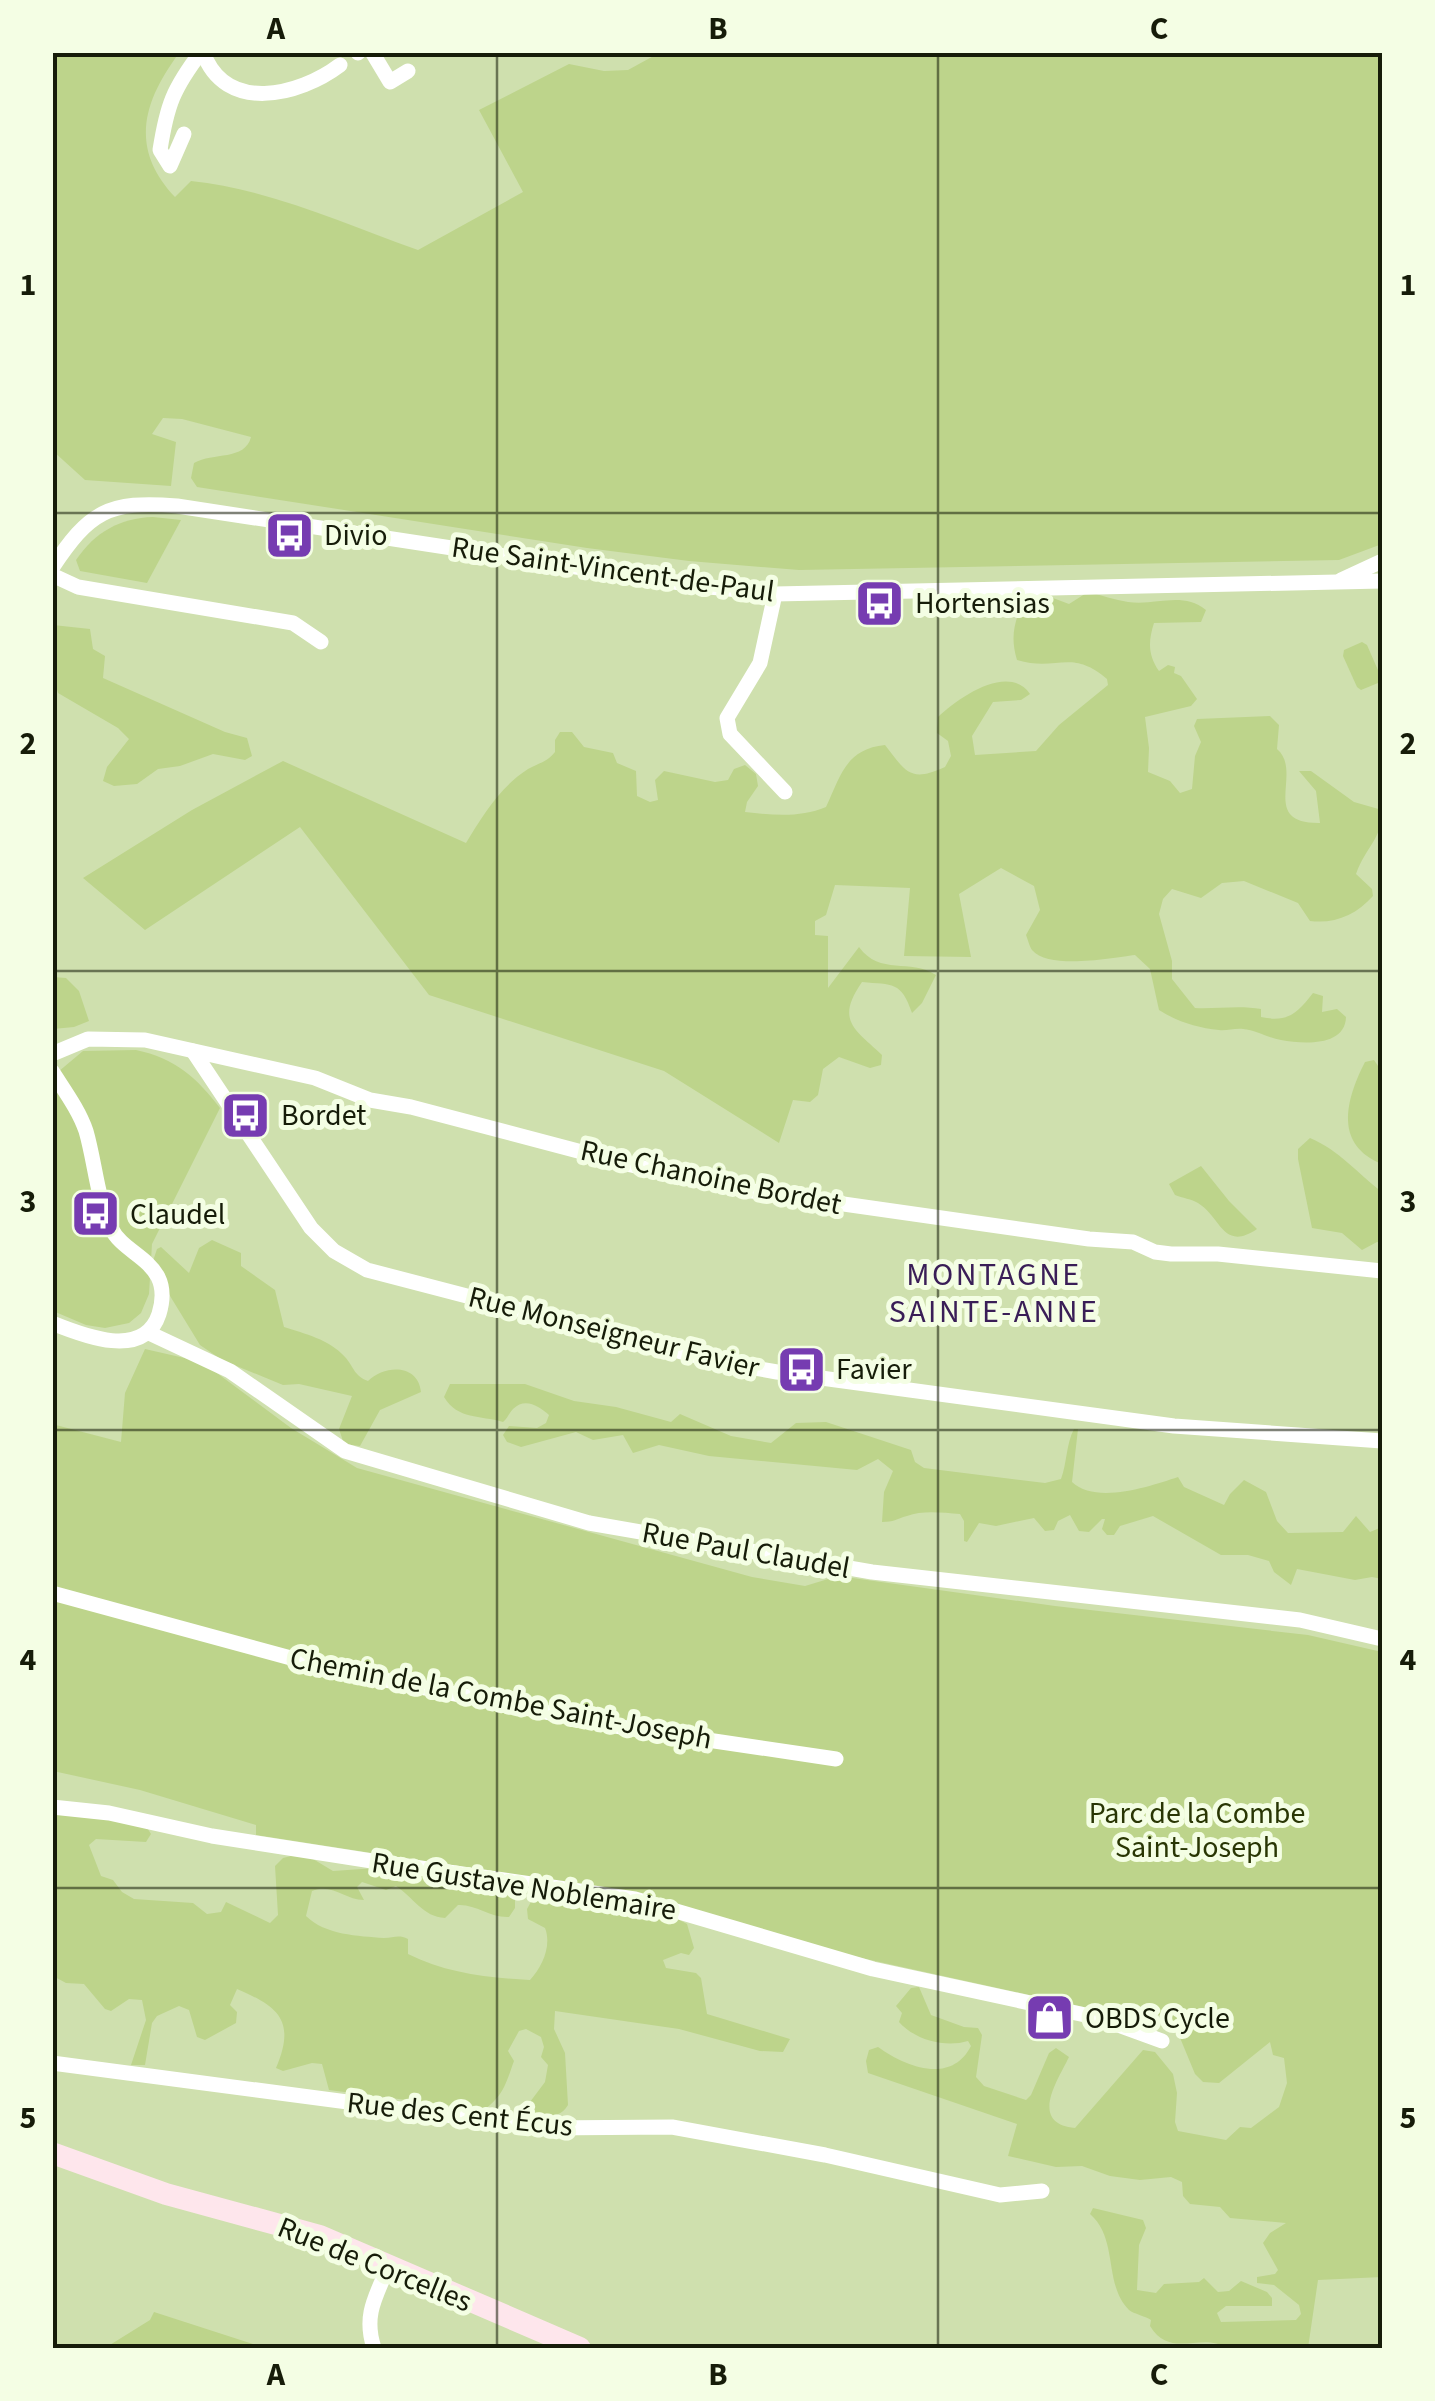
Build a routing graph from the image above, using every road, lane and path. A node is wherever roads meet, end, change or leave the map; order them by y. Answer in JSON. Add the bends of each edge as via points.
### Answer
{"nodes":[{"id":1,"x":202,"y":52,"type":"edge"},
{"id":2,"x":372,"y":52,"type":"edge"},
{"id":3,"x":340,"y":65,"type":"dead end"},
{"id":4,"x":408,"y":71,"type":"dead end"},
{"id":5,"x":184,"y":134,"type":"dead end"},
{"id":6,"x":1382,"y":561,"type":"edge"},
{"id":7,"x":52,"y":571,"type":"edge"},
{"id":8,"x":1382,"y":581,"type":"edge"},
{"id":9,"x":1333,"y":583,"type":"junction"},
{"id":10,"x":775,"y":594,"type":"junction"},
{"id":11,"x":321,"y":642,"type":"dead end"},
{"id":12,"x":785,"y":792,"type":"dead end"},
{"id":13,"x":193,"y":1051,"type":"junction"},
{"id":14,"x":52,"y":1054,"type":"edge"},
{"id":15,"x":52,"y":1071,"type":"edge"},
{"id":16,"x":52,"y":1096,"type":"edge"},
{"id":17,"x":72,"y":1102,"type":"junction"},
{"id":18,"x":1382,"y":1271,"type":"edge"},
{"id":19,"x":52,"y":1323,"type":"edge"},
{"id":20,"x":149,"y":1332,"type":"junction"},
{"id":21,"x":1382,"y":1440,"type":"edge"},
{"id":22,"x":52,"y":1594,"type":"edge"},
{"id":23,"x":1382,"y":1639,"type":"edge"},
{"id":24,"x":836,"y":1759,"type":"dead end"},
{"id":25,"x":52,"y":1807,"type":"edge"},
{"id":26,"x":1162,"y":2041,"type":"dead end"},
{"id":27,"x":52,"y":2063,"type":"edge"},
{"id":28,"x":52,"y":2152,"type":"edge"},
{"id":29,"x":1042,"y":2190,"type":"dead end"},
{"id":30,"x":389,"y":2265,"type":"junction"},
{"id":31,"x":374,"y":2348,"type":"edge"},
{"id":32,"x":580,"y":2348,"type":"edge"}],
"edges":[{"from":1,"to":3,"type":"street","via":[[218,80],[239,92],[282,92]]},
{"from":1,"to":5,"type":"street","via":[[166,108],[160,150],[170,166]]},
{"from":2,"to":4,"type":"street","via":[[390,82]]},
{"from":6,"to":9,"type":"street"},
{"from":7,"to":10,"type":"street","name":"Rue Saint-Vincent-de-Paul","via":[[92,519],[126,507],[164,505]]},
{"from":7,"to":11,"type":"street","via":[[78,587],[293,623]]},
{"from":8,"to":9,"type":"street","name":"Rue Saint-Vincent-de-Paul"},
{"from":9,"to":10,"type":"street","name":"Rue Saint-Vincent-de-Paul"},
{"from":10,"to":12,"type":"street","via":[[760,663],[727,718],[730,734]]},
{"from":13,"to":14,"type":"street","name":"Rue Chanoine Bordet","via":[[100,1038]]},
{"from":13,"to":18,"type":"street","name":"Rue Chanoine Bordet","via":[[776,1196],[1133,1242],[1171,1254]]},
{"from":13,"to":21,"type":"street","name":"Rue Monseigneur Favier","via":[[311,1228],[367,1270],[778,1372],[1174,1426]]},
{"from":15,"to":17,"type":"street"},
{"from":16,"to":17,"type":"street"},
{"from":17,"to":20,"type":"street","via":[[109,1224],[160,1282],[162,1303]]},
{"from":19,"to":20,"type":"street","via":[[113,1341]]},
{"from":20,"to":23,"type":"street","name":"Rue Paul Claudel","via":[[230,1371],[345,1450],[589,1523],[872,1572],[1300,1620]]},
{"from":22,"to":24,"type":"street","name":"Chemin de la Combe Saint-Joseph","via":[[335,1670],[620,1727]]},
{"from":25,"to":26,"type":"street","name":"Rue Gustave Noblemaire","via":[[635,1899],[873,1969],[1099,2018]]},
{"from":27,"to":29,"type":"street","name":"Rue des Cent Écus","via":[[524,2126],[697,2130],[1000,2195]]},
{"from":28,"to":30,"type":"main road","name":"Rue de Corcelles","via":[[166,2194],[293,2226]]},
{"from":30,"to":31,"type":"street","via":[[369,2315]]},
{"from":30,"to":32,"type":"main road","name":"Rue de Corcelles"}]}
